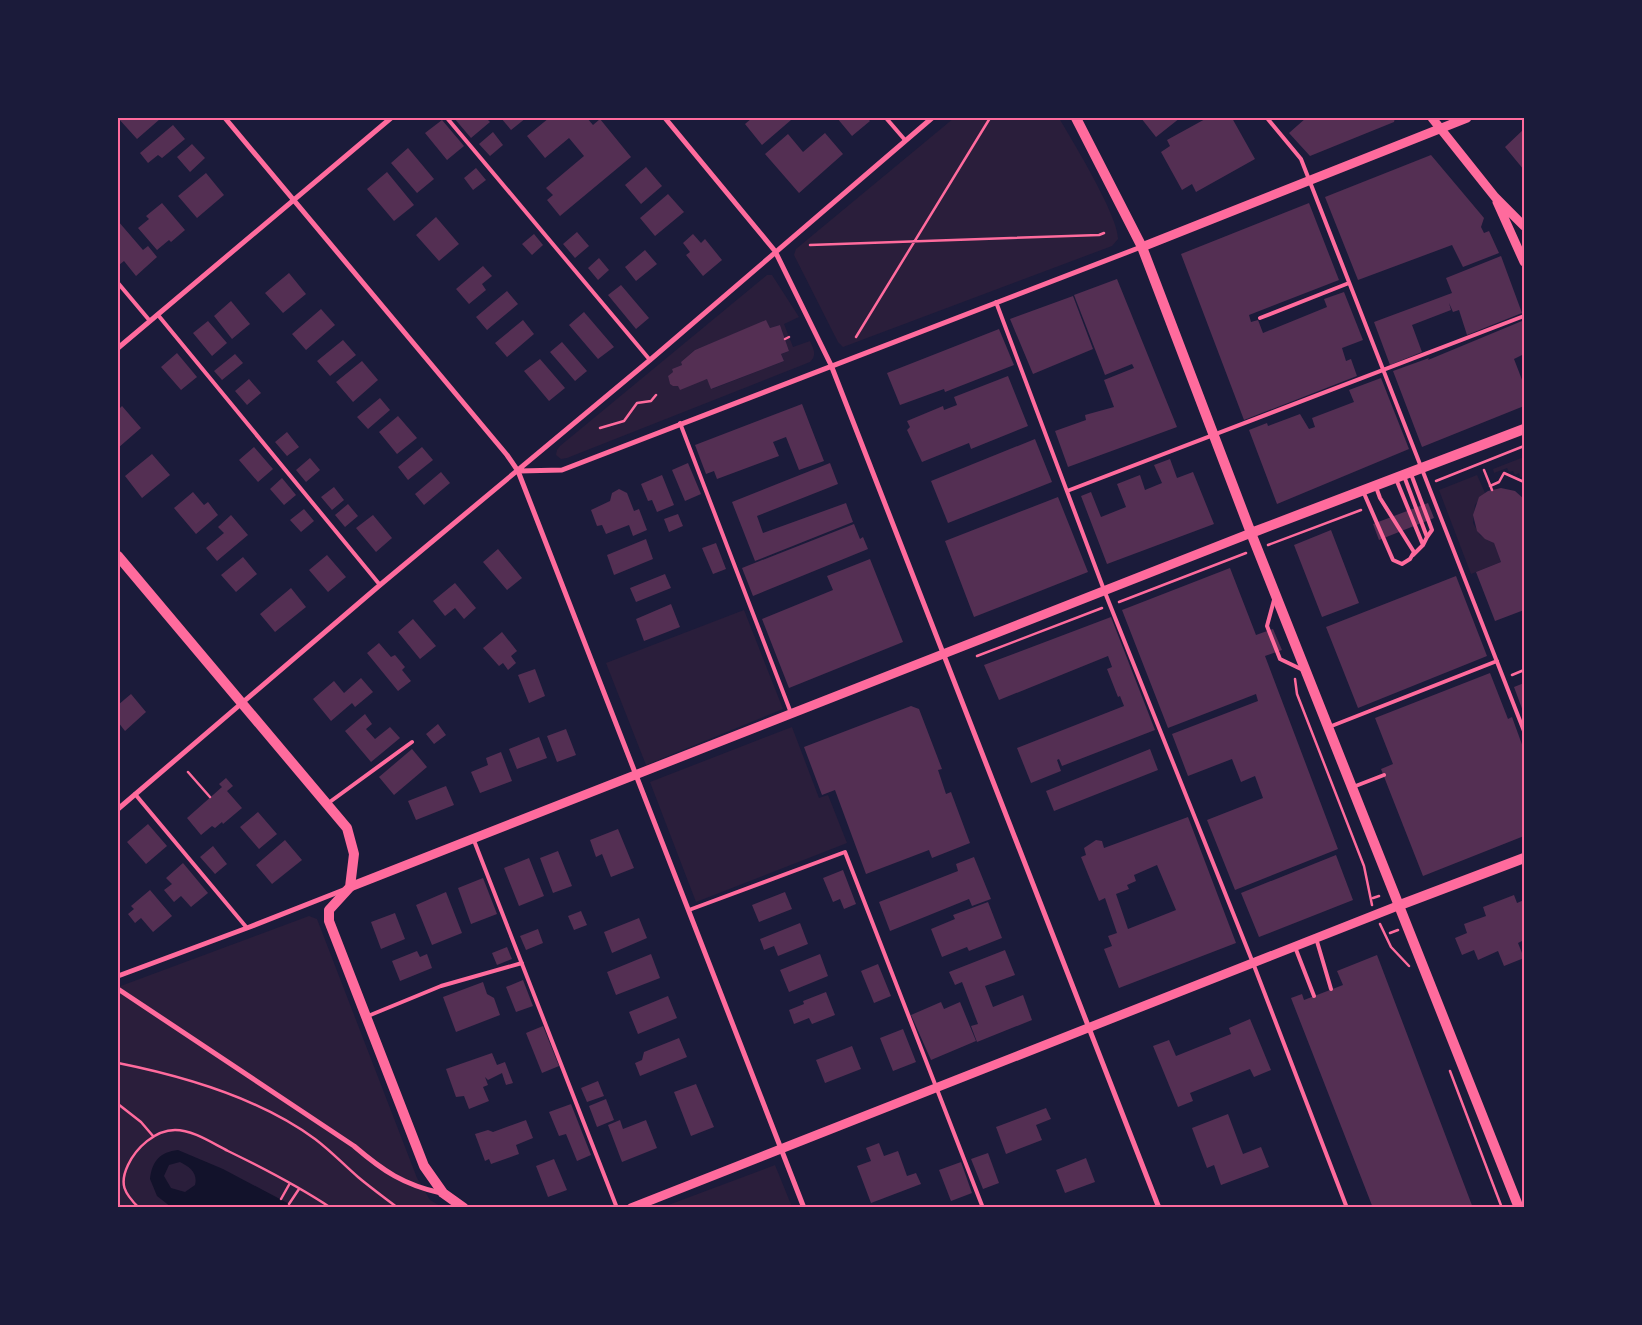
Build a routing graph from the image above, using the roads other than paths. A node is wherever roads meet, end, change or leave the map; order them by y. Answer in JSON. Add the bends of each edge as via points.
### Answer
{"nodes":[{"id":1,"x":225,"y":118,"type":"edge"},
{"id":2,"x":391,"y":118,"type":"edge"},
{"id":3,"x":447,"y":118,"type":"edge"},
{"id":4,"x":665,"y":118,"type":"edge"},
{"id":5,"x":886,"y":118,"type":"edge"},
{"id":6,"x":932,"y":118,"type":"edge"},
{"id":7,"x":1076,"y":118,"type":"edge"},
{"id":8,"x":1267,"y":118,"type":"edge"},
{"id":9,"x":1432,"y":118,"type":"edge"},
{"id":10,"x":1467,"y":118,"type":"edge"},
{"id":11,"x":1441,"y":127,"type":"junction"},
{"id":12,"x":906,"y":140,"type":"junction"},
{"id":13,"x":1309,"y":180,"type":"junction"},
{"id":14,"x":1495,"y":198,"type":"junction"},
{"id":15,"x":294,"y":200,"type":"junction"},
{"id":16,"x":1524,"y":226,"type":"edge"},
{"id":17,"x":1142,"y":247,"type":"junction"},
{"id":18,"x":775,"y":251,"type":"junction"},
{"id":19,"x":1524,"y":262,"type":"edge"},
{"id":20,"x":1349,"y":282,"type":"junction"},
{"id":21,"x":118,"y":283,"type":"edge"},
{"id":22,"x":996,"y":302,"type":"junction"},
{"id":23,"x":158,"y":315,"type":"junction"},
{"id":24,"x":1524,"y":316,"type":"edge"},
{"id":25,"x":1260,"y":318,"type":"dead end"},
{"id":26,"x":150,"y":321,"type":"junction"},
{"id":27,"x":118,"y":348,"type":"edge"},
{"id":28,"x":650,"y":360,"type":"junction"},
{"id":29,"x":831,"y":365,"type":"junction"},
{"id":30,"x":1384,"y":370,"type":"junction"},
{"id":31,"x":680,"y":424,"type":"junction"},
{"id":32,"x":1524,"y":429,"type":"edge"},
{"id":33,"x":1214,"y":435,"type":"junction"},
{"id":34,"x":1422,"y":469,"type":"junction"},
{"id":35,"x":518,"y":471,"type":"junction"},
{"id":36,"x":1404,"y":476,"type":"junction"},
{"id":37,"x":1376,"y":486,"type":"junction"},
{"id":38,"x":1067,"y":491,"type":"junction"},
{"id":39,"x":1363,"y":491,"type":"junction"},
{"id":40,"x":1251,"y":532,"type":"junction"},
{"id":41,"x":1422,"y":545,"type":"junction"},
{"id":42,"x":118,"y":556,"type":"edge"},
{"id":43,"x":1410,"y":559,"type":"junction"},
{"id":44,"x":380,"y":585,"type":"junction"},
{"id":45,"x":1104,"y":590,"type":"junction"},
{"id":46,"x":1276,"y":594,"type":"junction"},
{"id":47,"x":944,"y":653,"type":"junction"},
{"id":48,"x":1497,"y":661,"type":"junction"},
{"id":49,"x":1307,"y":672,"type":"junction"},
{"id":50,"x":242,"y":704,"type":"junction"},
{"id":51,"x":791,"y":713,"type":"junction"},
{"id":52,"x":1329,"y":727,"type":"junction"},
{"id":53,"x":1524,"y":731,"type":"edge"},
{"id":54,"x":412,"y":742,"type":"dead end"},
{"id":55,"x":637,"y":774,"type":"junction"},
{"id":56,"x":1384,"y":775,"type":"dead end"},
{"id":57,"x":1353,"y":787,"type":"junction"},
{"id":58,"x":135,"y":794,"type":"junction"},
{"id":59,"x":327,"y":804,"type":"junction"},
{"id":60,"x":118,"y":809,"type":"edge"},
{"id":61,"x":473,"y":838,"type":"junction"},
{"id":62,"x":1524,"y":858,"type":"edge"},
{"id":63,"x":350,"y":887,"type":"junction"},
{"id":64,"x":1400,"y":905,"type":"junction"},
{"id":65,"x":689,"y":910,"type":"junction"},
{"id":66,"x":247,"y":928,"type":"junction"},
{"id":67,"x":1316,"y":938,"type":"junction"},
{"id":68,"x":1295,"y":947,"type":"junction"},
{"id":69,"x":522,"y":963,"type":"junction"},
{"id":70,"x":1253,"y":963,"type":"junction"},
{"id":71,"x":118,"y":976,"type":"edge"},
{"id":72,"x":118,"y":989,"type":"edge"},
{"id":73,"x":1332,"y":989,"type":"dead end"},
{"id":74,"x":1314,"y":996,"type":"dead end"},
{"id":75,"x":366,"y":1017,"type":"junction"},
{"id":76,"x":1090,"y":1028,"type":"junction"},
{"id":77,"x":937,"y":1088,"type":"junction"},
{"id":78,"x":782,"y":1149,"type":"junction"},
{"id":79,"x":443,"y":1194,"type":"junction"},
{"id":80,"x":464,"y":1208,"type":"edge"},
{"id":81,"x":617,"y":1208,"type":"edge"},
{"id":82,"x":630,"y":1208,"type":"edge"},
{"id":83,"x":804,"y":1208,"type":"edge"},
{"id":84,"x":983,"y":1208,"type":"edge"},
{"id":85,"x":1159,"y":1208,"type":"edge"},
{"id":86,"x":1347,"y":1208,"type":"edge"},
{"id":87,"x":1519,"y":1208,"type":"edge"}],
"edges":[{"from":1,"to":15,"type":"street"},
{"from":2,"to":15,"type":"street"},
{"from":3,"to":28,"type":"lane"},
{"from":4,"to":18,"type":"street"},
{"from":5,"to":12,"type":"lane"},
{"from":6,"to":12,"type":"street"},
{"from":7,"to":17,"type":"main road"},
{"from":8,"to":13,"type":"lane","via":[[1301,159]]},
{"from":9,"to":11,"type":"street"},
{"from":10,"to":11,"type":"street"},
{"from":11,"to":13,"type":"street"},
{"from":11,"to":14,"type":"street"},
{"from":12,"to":18,"type":"street"},
{"from":13,"to":17,"type":"street"},
{"from":13,"to":20,"type":"lane"},
{"from":14,"to":16,"type":"street"},
{"from":14,"to":19,"type":"street"},
{"from":15,"to":23,"type":"street"},
{"from":15,"to":35,"type":"street"},
{"from":17,"to":22,"type":"street"},
{"from":17,"to":33,"type":"main road"},
{"from":18,"to":28,"type":"street"},
{"from":18,"to":29,"type":"street"},
{"from":20,"to":25,"type":"lane"},
{"from":20,"to":30,"type":"lane"},
{"from":21,"to":26,"type":"lane"},
{"from":22,"to":29,"type":"street"},
{"from":22,"to":38,"type":"lane"},
{"from":23,"to":26,"type":"street"},
{"from":23,"to":44,"type":"lane"},
{"from":24,"to":30,"type":"lane"},
{"from":26,"to":27,"type":"street"},
{"from":28,"to":35,"type":"street"},
{"from":29,"to":31,"type":"street"},
{"from":29,"to":47,"type":"street"},
{"from":30,"to":33,"type":"lane"},
{"from":30,"to":34,"type":"lane"},
{"from":31,"to":35,"type":"street","via":[[562,470]]},
{"from":31,"to":51,"type":"lane"},
{"from":32,"to":34,"type":"main road"},
{"from":33,"to":38,"type":"lane"},
{"from":33,"to":40,"type":"main road"},
{"from":34,"to":36,"type":"main road"},
{"from":34,"to":48,"type":"lane"},
{"from":35,"to":44,"type":"street"},
{"from":35,"to":55,"type":"street"},
{"from":36,"to":37,"type":"main road"},
{"from":36,"to":41,"type":"lane"},
{"from":36,"to":41,"type":"lane","via":[[1427,537]]},
{"from":37,"to":39,"type":"main road"},
{"from":37,"to":43,"type":"lane","via":[[1380,498],[1414,552]]},
{"from":38,"to":45,"type":"lane"},
{"from":39,"to":40,"type":"main road"},
{"from":39,"to":43,"type":"lane","via":[[1393,560],[1402,564]]},
{"from":40,"to":45,"type":"street"},
{"from":40,"to":46,"type":"main road"},
{"from":41,"to":43,"type":"lane"},
{"from":42,"to":50,"type":"main road"},
{"from":44,"to":50,"type":"street"},
{"from":45,"to":47,"type":"street"},
{"from":45,"to":70,"type":"lane"},
{"from":46,"to":49,"type":"main road"},
{"from":46,"to":49,"type":"lane","via":[[1267,626],[1280,659]]},
{"from":47,"to":51,"type":"street"},
{"from":47,"to":76,"type":"street"},
{"from":48,"to":52,"type":"lane"},
{"from":48,"to":53,"type":"lane"},
{"from":49,"to":52,"type":"main road"},
{"from":50,"to":58,"type":"street"},
{"from":50,"to":59,"type":"main road"},
{"from":51,"to":55,"type":"street"},
{"from":52,"to":57,"type":"main road"},
{"from":54,"to":59,"type":"lane"},
{"from":55,"to":61,"type":"street"},
{"from":55,"to":65,"type":"street"},
{"from":56,"to":57,"type":"lane"},
{"from":57,"to":64,"type":"main road"},
{"from":58,"to":60,"type":"street"},
{"from":58,"to":66,"type":"lane"},
{"from":59,"to":63,"type":"main road","via":[[350,836],[354,854]]},
{"from":61,"to":63,"type":"street"},
{"from":61,"to":69,"type":"lane"},
{"from":62,"to":64,"type":"main road"},
{"from":63,"to":66,"type":"street"},
{"from":63,"to":75,"type":"main road","via":[[329,910],[329,921]]},
{"from":64,"to":67,"type":"street"},
{"from":64,"to":87,"type":"main road"},
{"from":65,"to":77,"type":"lane","via":[[845,852]]},
{"from":65,"to":78,"type":"street"},
{"from":66,"to":71,"type":"street"},
{"from":67,"to":68,"type":"street"},
{"from":67,"to":73,"type":"lane"},
{"from":68,"to":70,"type":"street"},
{"from":68,"to":74,"type":"lane"},
{"from":69,"to":75,"type":"lane","via":[[441,986]]},
{"from":69,"to":81,"type":"lane"},
{"from":70,"to":76,"type":"street"},
{"from":70,"to":86,"type":"lane"},
{"from":72,"to":79,"type":"street","via":[[354,1146],[376,1165],[403,1182]]},
{"from":75,"to":79,"type":"main road","via":[[424,1166]]},
{"from":76,"to":77,"type":"street"},
{"from":76,"to":85,"type":"street"},
{"from":77,"to":78,"type":"street"},
{"from":77,"to":84,"type":"lane"},
{"from":78,"to":82,"type":"street"},
{"from":78,"to":83,"type":"street"},
{"from":79,"to":80,"type":"main road"}]}
